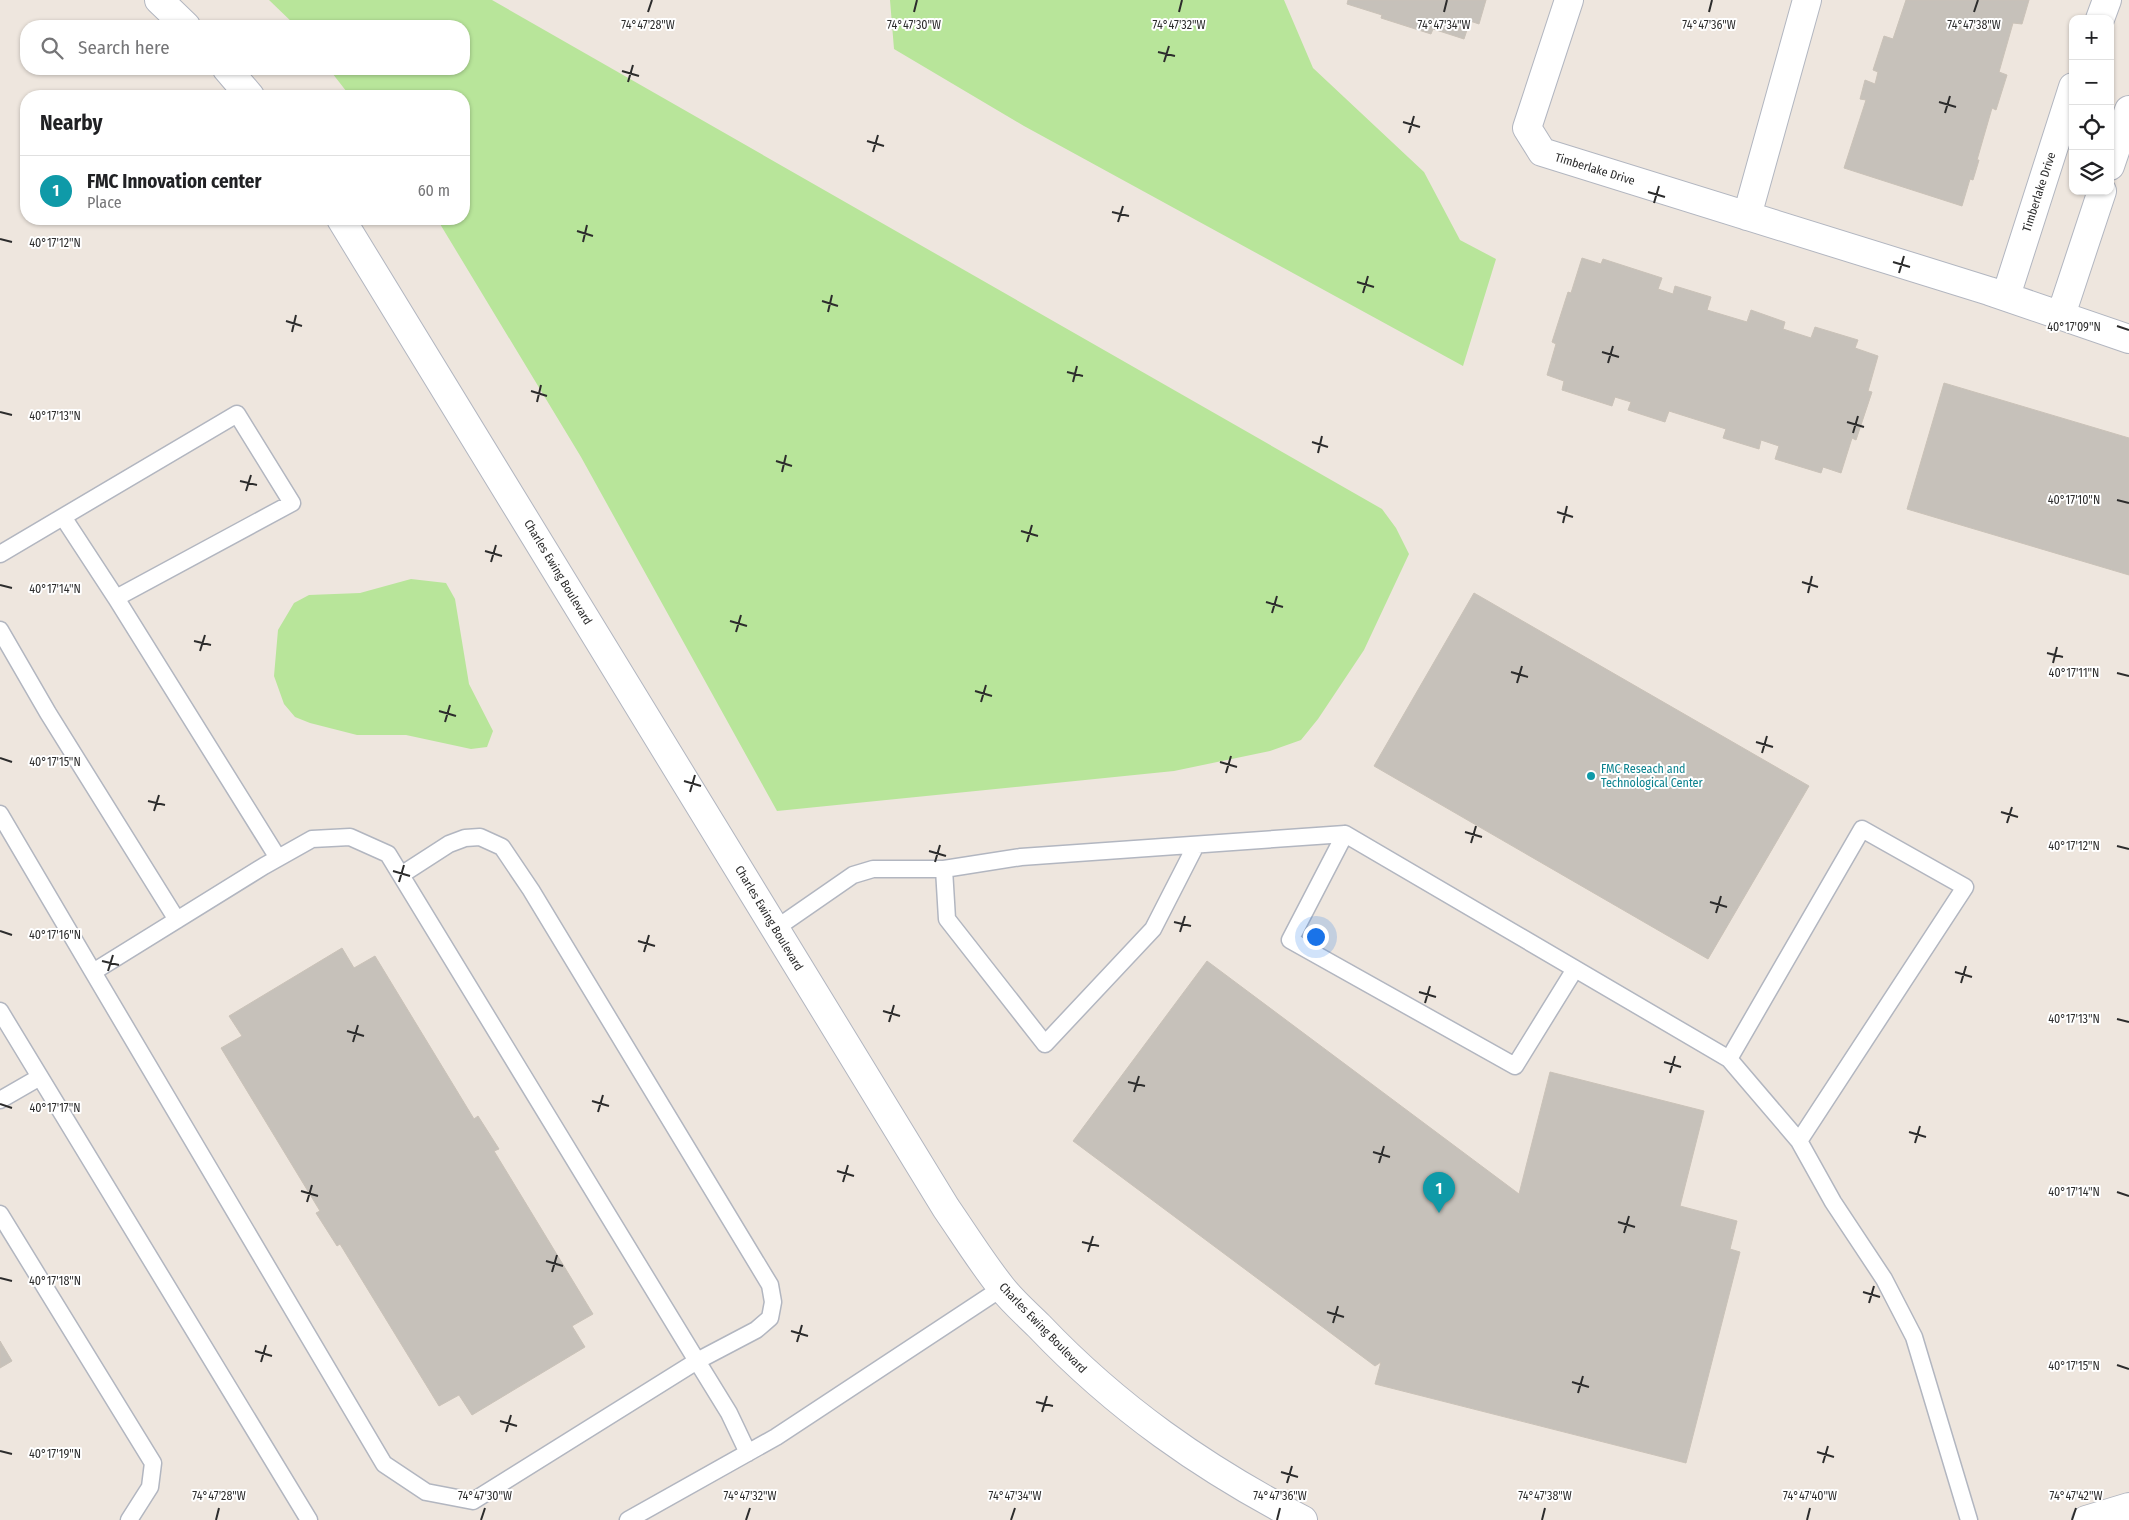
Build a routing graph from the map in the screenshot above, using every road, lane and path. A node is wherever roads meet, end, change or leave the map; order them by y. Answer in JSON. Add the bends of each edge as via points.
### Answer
{"nodes":[{"id":1,"x":159,"y":0,"type":"edge"},
{"id":2,"x":1568,"y":0,"type":"edge"},
{"id":3,"x":1807,"y":0,"type":"edge"},
{"id":4,"x":2108,"y":0,"type":"edge"},
{"id":5,"x":2102,"y":15,"type":"edge"},
{"id":6,"x":180,"y":20,"type":"edge"},
{"id":7,"x":231,"y":75,"type":"edge"},
{"id":8,"x":245,"y":90,"type":"edge"},
{"id":9,"x":2069,"y":99,"type":"edge"},
{"id":10,"x":2129,"y":110,"type":"edge"},
{"id":11,"x":2114,"y":154,"type":"edge"},
{"id":12,"x":2101,"y":195,"type":"edge"},
{"id":13,"x":1747,"y":216,"type":"junction"},
{"id":14,"x":345,"y":225,"type":"edge"},
{"id":15,"x":2006,"y":296,"type":"junction"},
{"id":16,"x":2061,"y":315,"type":"junction"},
{"id":17,"x":2129,"y":338,"type":"edge"},
{"id":18,"x":63,"y":517,"type":"junction"},
{"id":19,"x":0,"y":554,"type":"edge"},
{"id":20,"x":116,"y":598,"type":"junction"},
{"id":21,"x":0,"y":630,"type":"edge"},
{"id":22,"x":0,"y":814,"type":"edge"},
{"id":23,"x":1345,"y":834,"type":"junction"},
{"id":24,"x":1196,"y":845,"type":"junction"},
{"id":25,"x":278,"y":858,"type":"junction"},
{"id":26,"x":944,"y":869,"type":"junction"},
{"id":27,"x":401,"y":875,"type":"junction"},
{"id":28,"x":177,"y":920,"type":"junction"},
{"id":29,"x":775,"y":929,"type":"junction"},
{"id":30,"x":1575,"y":969,"type":"junction"},
{"id":31,"x":93,"y":972,"type":"junction"},
{"id":32,"x":0,"y":1010,"type":"edge"},
{"id":33,"x":1729,"y":1059,"type":"junction"},
{"id":34,"x":40,"y":1077,"type":"junction"},
{"id":35,"x":0,"y":1100,"type":"edge"},
{"id":36,"x":1799,"y":1141,"type":"junction"},
{"id":37,"x":0,"y":1214,"type":"edge"},
{"id":38,"x":1002,"y":1288,"type":"junction"},
{"id":39,"x":697,"y":1361,"type":"junction"},
{"id":40,"x":748,"y":1453,"type":"junction"},
{"id":41,"x":2129,"y":1507,"type":"edge"},
{"id":42,"x":129,"y":1520,"type":"edge"},
{"id":43,"x":309,"y":1520,"type":"edge"},
{"id":44,"x":628,"y":1520,"type":"edge"},
{"id":45,"x":1303,"y":1520,"type":"edge"},
{"id":46,"x":1969,"y":1520,"type":"edge"},
{"id":47,"x":2086,"y":1520,"type":"edge"}],
"edges":[{"from":1,"to":6,"type":"street"},
{"from":2,"to":13,"type":"street","name":"Timberlake Drive","via":[[1527,128],[1542,152]]},
{"from":3,"to":13,"type":"street"},
{"from":4,"to":5,"type":"street"},
{"from":7,"to":8,"type":"street"},
{"from":9,"to":15,"type":"street","name":"Timberlake Drive"},
{"from":10,"to":11,"type":"street"},
{"from":12,"to":16,"type":"street"},
{"from":13,"to":15,"type":"street","name":"Timberlake Drive"},
{"from":14,"to":29,"type":"street","name":"Charles Ewing Boulevard"},
{"from":15,"to":16,"type":"street","name":"Timberlake Drive"},
{"from":16,"to":17,"type":"street","name":"Timberlake Drive"},
{"from":18,"to":19,"type":"lane"},
{"from":18,"to":20,"type":"lane"},
{"from":18,"to":20,"type":"lane","via":[[237,414],[292,503]]},
{"from":20,"to":25,"type":"lane"},
{"from":21,"to":28,"type":"lane"},
{"from":22,"to":31,"type":"lane"},
{"from":23,"to":24,"type":"lane"},
{"from":23,"to":30,"type":"lane"},
{"from":23,"to":30,"type":"lane","via":[[1290,940],[1515,1066]]},
{"from":24,"to":26,"type":"lane","via":[[1021,857]]},
{"from":24,"to":26,"type":"lane","via":[[1153,929],[1045,1044],[947,919]]},
{"from":25,"to":27,"type":"lane","via":[[312,839],[350,837],[388,854]]},
{"from":25,"to":28,"type":"lane"},
{"from":26,"to":29,"type":"lane","via":[[873,869],[853,875]]},
{"from":27,"to":39,"type":"lane"},
{"from":27,"to":39,"type":"lane","via":[[449,844],[480,837],[502,847],[531,890],[770,1285],[773,1302],[770,1318],[756,1330]]},
{"from":28,"to":31,"type":"lane"},
{"from":29,"to":38,"type":"street","name":"Charles Ewing Boulevard","via":[[946,1208]]},
{"from":30,"to":33,"type":"lane"},
{"from":31,"to":39,"type":"lane","via":[[384,1464],[426,1492],[473,1501]]},
{"from":32,"to":34,"type":"lane"},
{"from":33,"to":36,"type":"lane"},
{"from":33,"to":36,"type":"lane","via":[[1862,829],[1965,887]]},
{"from":34,"to":35,"type":"lane"},
{"from":34,"to":43,"type":"lane"},
{"from":36,"to":46,"type":"lane","via":[[1833,1202],[1884,1279],[1914,1337]]},
{"from":37,"to":42,"type":"lane","via":[[153,1463],[150,1487]]},
{"from":38,"to":40,"type":"lane"},
{"from":38,"to":45,"type":"street","name":"Charles Ewing Boulevard","via":[[1059,1347],[1150,1426],[1199,1461]]},
{"from":39,"to":40,"type":"lane","via":[[729,1413]]},
{"from":40,"to":44,"type":"lane"},
{"from":41,"to":47,"type":"street"}]}
